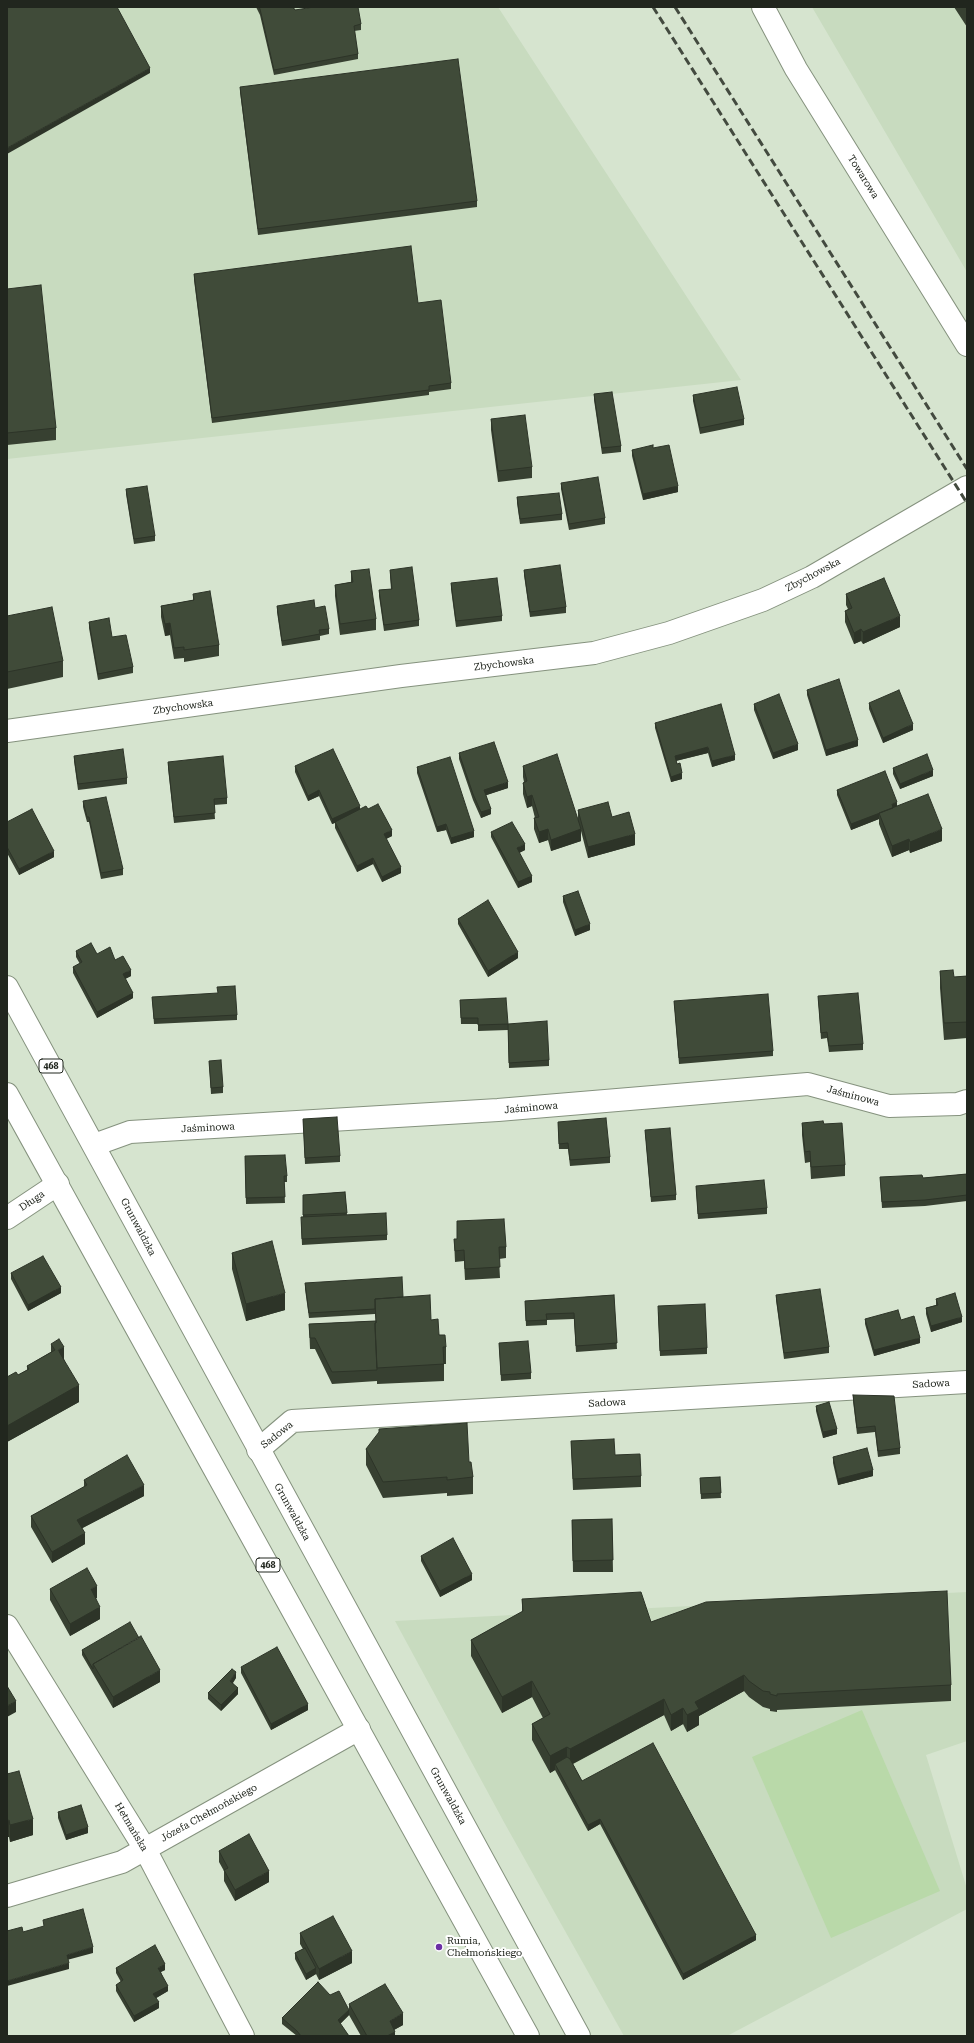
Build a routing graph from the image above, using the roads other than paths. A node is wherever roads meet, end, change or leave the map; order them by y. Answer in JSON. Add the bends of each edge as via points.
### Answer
{"nodes":[{"id":1,"x":763,"y":7,"type":"edge"},
{"id":2,"x":967,"y":345,"type":"edge"},
{"id":3,"x":967,"y":487,"type":"edge"},
{"id":4,"x":7,"y":731,"type":"edge"},
{"id":5,"x":7,"y":987,"type":"edge"},
{"id":6,"x":7,"y":1094,"type":"edge"},
{"id":7,"x":967,"y":1101,"type":"edge"},
{"id":8,"x":94,"y":1145,"type":"junction"},
{"id":9,"x":58,"y":1184,"type":"junction"},
{"id":10,"x":7,"y":1218,"type":"edge"},
{"id":11,"x":967,"y":1382,"type":"edge"},
{"id":12,"x":258,"y":1450,"type":"junction"},
{"id":13,"x":7,"y":1626,"type":"edge"},
{"id":14,"x":359,"y":1729,"type":"junction"},
{"id":15,"x":145,"y":1849,"type":"junction"},
{"id":16,"x":7,"y":1896,"type":"edge"},
{"id":17,"x":243,"y":2036,"type":"edge"},
{"id":18,"x":528,"y":2036,"type":"edge"},
{"id":19,"x":579,"y":2036,"type":"edge"}],
"edges":[{"from":1,"to":2,"type":"street","name":"Towarowa","via":[[796,69]]},
{"from":3,"to":4,"type":"street","name":"Zbychowska","via":[[812,577],[763,600],[669,633],[594,653],[401,676]]},
{"from":5,"to":8,"type":"street","name":"Grunwaldzka","number":"468"},
{"from":6,"to":9,"type":"street","number":"468"},
{"from":7,"to":8,"type":"street","name":"Jaśminowa","via":[[958,1104],[889,1106],[808,1084],[498,1110],[130,1132]]},
{"from":8,"to":12,"type":"street","name":"Grunwaldzka","number":"468"},
{"from":9,"to":10,"type":"street","name":"Długa"},
{"from":9,"to":14,"type":"street","number":"468"},
{"from":11,"to":12,"type":"street","name":"Sadowa","via":[[292,1421]]},
{"from":12,"to":19,"type":"street","name":"Grunwaldzka","number":"468"},
{"from":13,"to":15,"type":"street","name":"Hetmańska"},
{"from":14,"to":15,"type":"street","name":"Józefa Chełmońskiego"},
{"from":14,"to":18,"type":"street","number":"468"},
{"from":15,"to":16,"type":"street","name":"Józefa Chełmońskiego","via":[[122,1862]]},
{"from":15,"to":17,"type":"street","name":"Hetmańska"}]}
